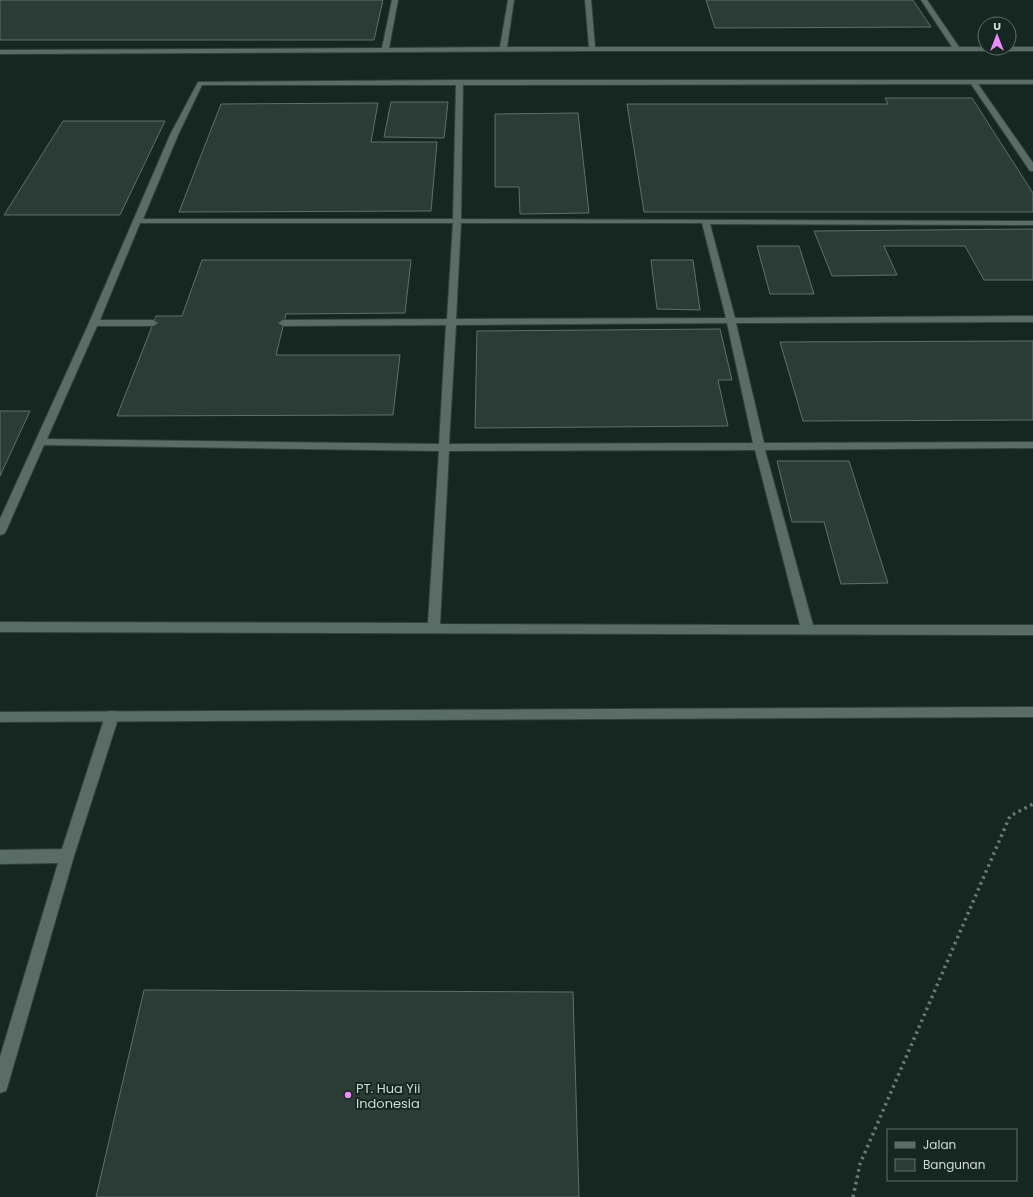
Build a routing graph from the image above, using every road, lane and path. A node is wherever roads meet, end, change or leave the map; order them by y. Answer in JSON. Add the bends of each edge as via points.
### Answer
{"nodes":[{"id":1,"x":395,"y":0,"type":"edge"},
{"id":2,"x":511,"y":0,"type":"edge"},
{"id":3,"x":588,"y":0,"type":"edge"},
{"id":4,"x":924,"y":0,"type":"edge"},
{"id":5,"x":592,"y":49,"type":"junction"},
{"id":6,"x":957,"y":49,"type":"junction"},
{"id":7,"x":385,"y":50,"type":"junction"},
{"id":8,"x":503,"y":50,"type":"junction"},
{"id":9,"x":1033,"y":50,"type":"edge"},
{"id":10,"x":0,"y":52,"type":"edge"},
{"id":11,"x":460,"y":82,"type":"junction"},
{"id":12,"x":973,"y":82,"type":"junction"},
{"id":13,"x":1033,"y":82,"type":"edge"},
{"id":14,"x":1033,"y":169,"type":"edge"},
{"id":15,"x":457,"y":221,"type":"junction"},
{"id":16,"x":705,"y":221,"type":"junction"},
{"id":17,"x":137,"y":222,"type":"junction"},
{"id":18,"x":1033,"y":223,"type":"edge"},
{"id":19,"x":1033,"y":319,"type":"edge"},
{"id":20,"x":731,"y":321,"type":"junction"},
{"id":21,"x":94,"y":323,"type":"junction"},
{"id":22,"x":153,"y":323,"type":"dead end"},
{"id":23,"x":283,"y":323,"type":"dead end"},
{"id":24,"x":452,"y":323,"type":"junction"},
{"id":25,"x":41,"y":442,"type":"junction"},
{"id":26,"x":1033,"y":445,"type":"edge"},
{"id":27,"x":759,"y":446,"type":"junction"},
{"id":28,"x":444,"y":448,"type":"junction"},
{"id":29,"x":0,"y":531,"type":"edge"},
{"id":30,"x":0,"y":627,"type":"edge"},
{"id":31,"x":434,"y":629,"type":"junction"},
{"id":32,"x":808,"y":630,"type":"junction"},
{"id":33,"x":1033,"y":630,"type":"edge"},
{"id":34,"x":1033,"y":712,"type":"edge"},
{"id":35,"x":112,"y":716,"type":"junction"},
{"id":36,"x":0,"y":717,"type":"edge"},
{"id":37,"x":1033,"y":804,"type":"edge"},
{"id":38,"x":67,"y":856,"type":"junction"},
{"id":39,"x":0,"y":857,"type":"edge"},
{"id":40,"x":0,"y":1085,"type":"edge"},
{"id":41,"x":854,"y":1197,"type":"edge"}],
"edges":[{"from":1,"to":7,"type":"street"},
{"from":2,"to":8,"type":"street"},
{"from":3,"to":5,"type":"street"},
{"from":4,"to":6,"type":"street"},
{"from":5,"to":6,"type":"street"},
{"from":5,"to":8,"type":"street"},
{"from":6,"to":9,"type":"street"},
{"from":7,"to":8,"type":"street"},
{"from":7,"to":10,"type":"street"},
{"from":11,"to":12,"type":"street"},
{"from":11,"to":15,"type":"street"},
{"from":11,"to":17,"type":"street","via":[[200,83],[174,135]]},
{"from":12,"to":13,"type":"street"},
{"from":12,"to":14,"type":"street"},
{"from":15,"to":16,"type":"street"},
{"from":15,"to":17,"type":"street"},
{"from":15,"to":24,"type":"street"},
{"from":16,"to":18,"type":"street"},
{"from":16,"to":20,"type":"street"},
{"from":17,"to":21,"type":"street"},
{"from":19,"to":20,"type":"street"},
{"from":20,"to":24,"type":"street"},
{"from":20,"to":27,"type":"street"},
{"from":21,"to":22,"type":"street"},
{"from":21,"to":25,"type":"street"},
{"from":23,"to":24,"type":"street"},
{"from":24,"to":28,"type":"street"},
{"from":25,"to":28,"type":"street"},
{"from":25,"to":29,"type":"street"},
{"from":26,"to":27,"type":"street"},
{"from":27,"to":28,"type":"street"},
{"from":27,"to":32,"type":"street"},
{"from":28,"to":31,"type":"street"},
{"from":30,"to":31,"type":"street"},
{"from":31,"to":32,"type":"street"},
{"from":32,"to":33,"type":"street"},
{"from":34,"to":35,"type":"street"},
{"from":35,"to":36,"type":"street"},
{"from":35,"to":38,"type":"street"},
{"from":37,"to":41,"type":"path","via":[[1010,816],[860,1164]]},
{"from":38,"to":39,"type":"street"},
{"from":38,"to":40,"type":"street"}]}
